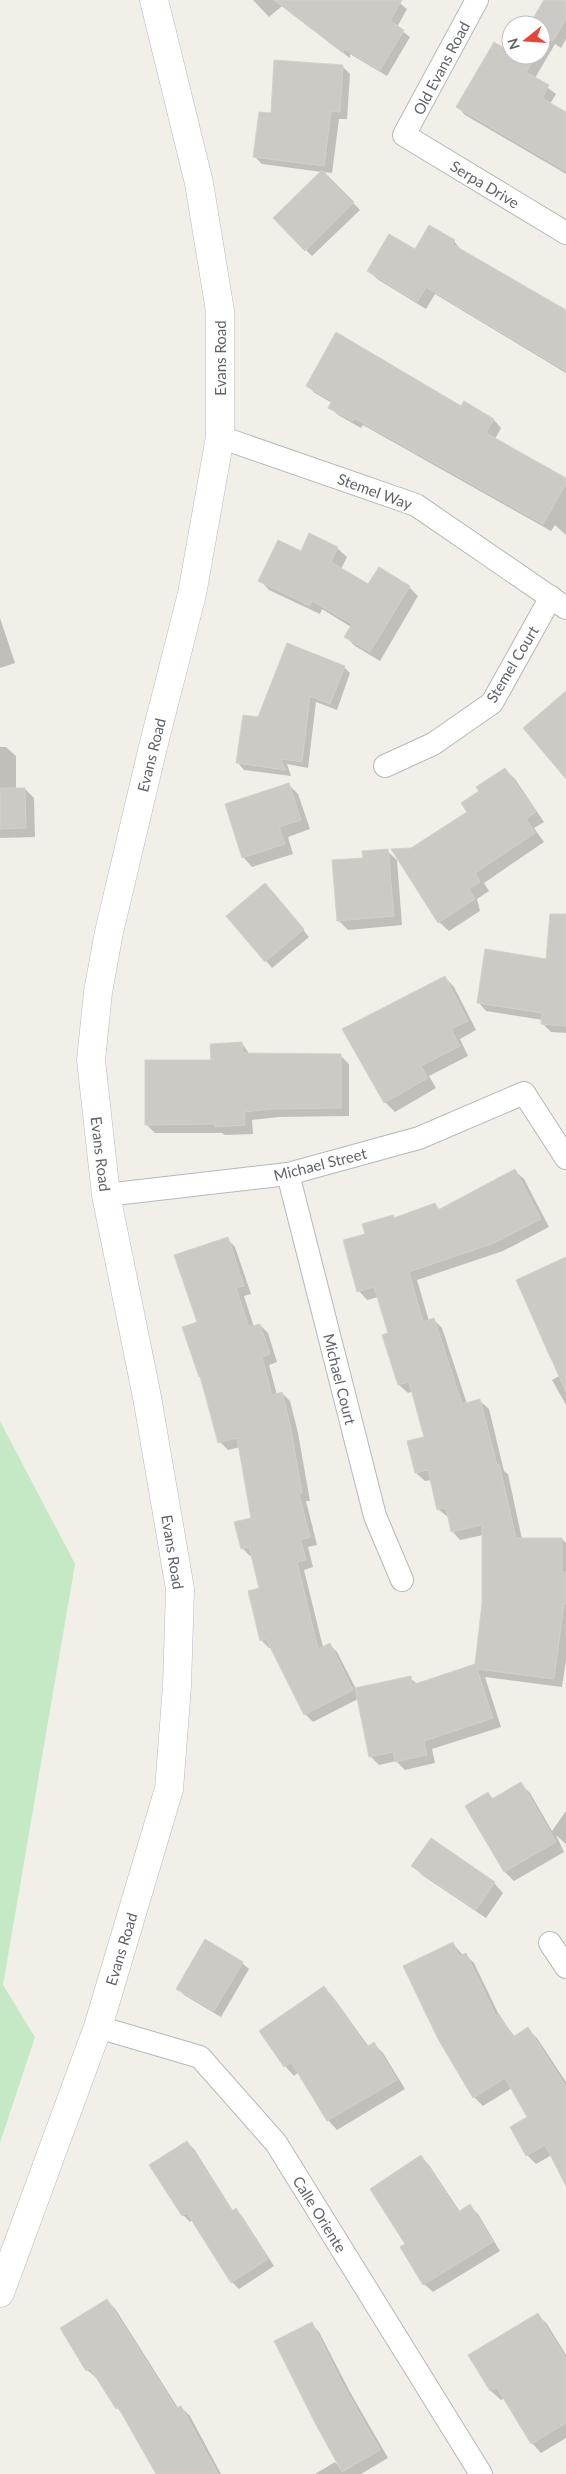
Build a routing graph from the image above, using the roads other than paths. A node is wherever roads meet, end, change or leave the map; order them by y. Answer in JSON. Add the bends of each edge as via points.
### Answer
{"nodes":[{"id":1,"x":154,"y":0,"type":"edge"},
{"id":2,"x":477,"y":0,"type":"edge"},
{"id":3,"x":404,"y":136,"type":"joint"},
{"id":4,"x":566,"y":233,"type":"edge"},
{"id":5,"x":220,"y":437,"type":"junction"},
{"id":6,"x":559,"y":602,"type":"edge"},
{"id":7,"x":385,"y":766,"type":"dead end"},
{"id":8,"x":566,"y":1158,"type":"edge"},
{"id":9,"x":288,"y":1174,"type":"junction"},
{"id":10,"x":106,"y":1195,"type":"junction"},
{"id":11,"x":402,"y":1580,"type":"dead end"},
{"id":12,"x":550,"y":1942,"type":"dead end"},
{"id":13,"x":566,"y":1967,"type":"edge"},
{"id":14,"x":98,"y":2027,"type":"junction"},
{"id":15,"x":0,"y":2293,"type":"edge"},
{"id":16,"x":481,"y":2474,"type":"edge"}],
"edges":[{"from":1,"to":5,"type":"street","name":"Evans Road","via":[[199,182],[220,311]]},
{"from":2,"to":3,"type":"street","name":"Old Evans Road"},
{"from":3,"to":4,"type":"street","name":"Serpa Drive"},
{"from":5,"to":6,"type":"street","name":"Stemel Way","via":[[416,505]]},
{"from":5,"to":10,"type":"street","name":"Evans Road","via":[[192,594],[148,766],[98,992],[91,1060]]},
{"from":6,"to":7,"type":"street","name":"Stemel Court","via":[[492,703],[433,744]]},
{"from":8,"to":9,"type":"street","name":"Michael Street","via":[[524,1093],[419,1138]]},
{"from":9,"to":10,"type":"street","name":"Michael Street"},
{"from":9,"to":11,"type":"street","name":"Michael Court","via":[[375,1516]]},
{"from":10,"to":14,"type":"street","name":"Evans Road","via":[[147,1397],[180,1589],[169,1789]]},
{"from":12,"to":13,"type":"street"},
{"from":14,"to":15,"type":"street","name":"Evans Road"},
{"from":14,"to":16,"type":"street","name":"Calle Oriente","via":[[200,2057],[276,2143]]}]}
